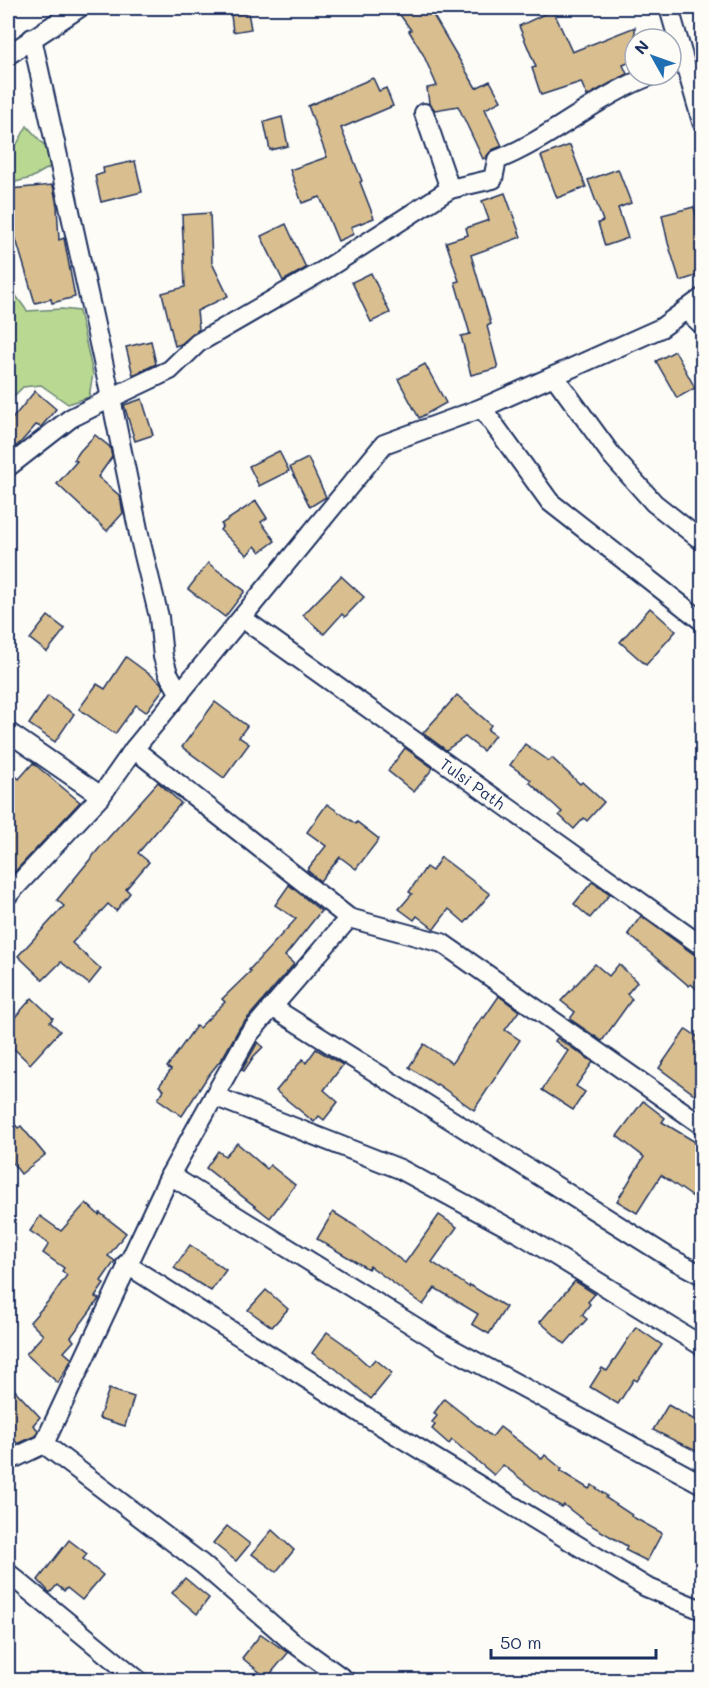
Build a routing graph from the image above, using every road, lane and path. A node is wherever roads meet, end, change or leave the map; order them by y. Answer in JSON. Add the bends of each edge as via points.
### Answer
{"nodes":[{"id":1,"x":79,"y":8,"type":"edge"},
{"id":2,"x":669,"y":8,"type":"edge"},
{"id":3,"x":672,"y":27,"type":"edge"},
{"id":4,"x":32,"y":39,"type":"junction"},
{"id":5,"x":8,"y":55,"type":"edge"},
{"id":6,"x":683,"y":75,"type":"edge"},
{"id":7,"x":626,"y":87,"type":"edge"},
{"id":8,"x":424,"y":113,"type":"dead end"},
{"id":9,"x":702,"y":122,"type":"edge"},
{"id":10,"x":450,"y":189,"type":"junction"},
{"id":11,"x":702,"y":298,"type":"edge"},
{"id":12,"x":686,"y":310,"type":"junction"},
{"id":13,"x":702,"y":325,"type":"edge"},
{"id":14,"x":554,"y":376,"type":"junction"},
{"id":15,"x":111,"y":399,"type":"junction"},
{"id":16,"x":482,"y":408,"type":"junction"},
{"id":17,"x":8,"y":467,"type":"edge"},
{"id":18,"x":702,"y":541,"type":"edge"},
{"id":19,"x":242,"y":618,"type":"junction"},
{"id":20,"x":702,"y":621,"type":"edge"},
{"id":21,"x":180,"y":694,"type":"junction"},
{"id":22,"x":8,"y":732,"type":"edge"},
{"id":23,"x":134,"y":749,"type":"junction"},
{"id":24,"x":101,"y":795,"type":"junction"},
{"id":25,"x":8,"y":896,"type":"edge"},
{"id":26,"x":349,"y":918,"type":"junction"},
{"id":27,"x":702,"y":946,"type":"edge"},
{"id":28,"x":272,"y":1006,"type":"junction"},
{"id":29,"x":214,"y":1096,"type":"junction"},
{"id":30,"x":702,"y":1125,"type":"edge"},
{"id":31,"x":170,"y":1175,"type":"junction"},
{"id":32,"x":126,"y":1264,"type":"junction"},
{"id":33,"x":702,"y":1275,"type":"edge"},
{"id":34,"x":702,"y":1346,"type":"edge"},
{"id":35,"x":44,"y":1444,"type":"junction"},
{"id":36,"x":8,"y":1461,"type":"edge"},
{"id":37,"x":702,"y":1484,"type":"edge"},
{"id":38,"x":8,"y":1573,"type":"edge"},
{"id":39,"x":702,"y":1611,"type":"edge"},
{"id":40,"x":138,"y":1680,"type":"edge"},
{"id":41,"x":345,"y":1680,"type":"edge"}],
"edges":[{"from":1,"to":4,"type":"street"},
{"from":2,"to":3,"type":"street"},
{"from":4,"to":5,"type":"street"},
{"from":4,"to":15,"type":"street"},
{"from":6,"to":9,"type":"street"},
{"from":7,"to":10,"type":"street","via":[[520,152],[497,160],[493,179]]},
{"from":8,"to":10,"type":"street"},
{"from":10,"to":15,"type":"street","via":[[326,269],[198,343],[170,370]]},
{"from":11,"to":12,"type":"street"},
{"from":12,"to":13,"type":"street"},
{"from":12,"to":14,"type":"street","via":[[661,328]]},
{"from":14,"to":16,"type":"street"},
{"from":14,"to":18,"type":"street","via":[[613,457],[654,503]]},
{"from":15,"to":17,"type":"street","via":[[71,418]]},
{"from":15,"to":21,"type":"street","via":[[157,608],[163,657]]},
{"from":16,"to":19,"type":"street","via":[[384,444]]},
{"from":16,"to":20,"type":"street","via":[[550,502]]},
{"from":19,"to":21,"type":"street"},
{"from":19,"to":27,"type":"street","name":"Tulsi Path"},
{"from":21,"to":23,"type":"street"},
{"from":22,"to":24,"type":"street"},
{"from":23,"to":24,"type":"street"},
{"from":23,"to":26,"type":"street"},
{"from":24,"to":25,"type":"street"},
{"from":26,"to":28,"type":"street"},
{"from":26,"to":30,"type":"street","via":[[442,943]]},
{"from":28,"to":29,"type":"street","via":[[249,1034]]},
{"from":28,"to":33,"type":"street"},
{"from":29,"to":31,"type":"street"},
{"from":29,"to":34,"type":"street","via":[[400,1169],[522,1235]]},
{"from":31,"to":32,"type":"street"},
{"from":31,"to":37,"type":"street","via":[[443,1344]]},
{"from":32,"to":35,"type":"street"},
{"from":32,"to":39,"type":"street","via":[[646,1587]]},
{"from":35,"to":36,"type":"street"},
{"from":35,"to":41,"type":"street","via":[[202,1564],[291,1641]]},
{"from":38,"to":40,"type":"street"}]}
